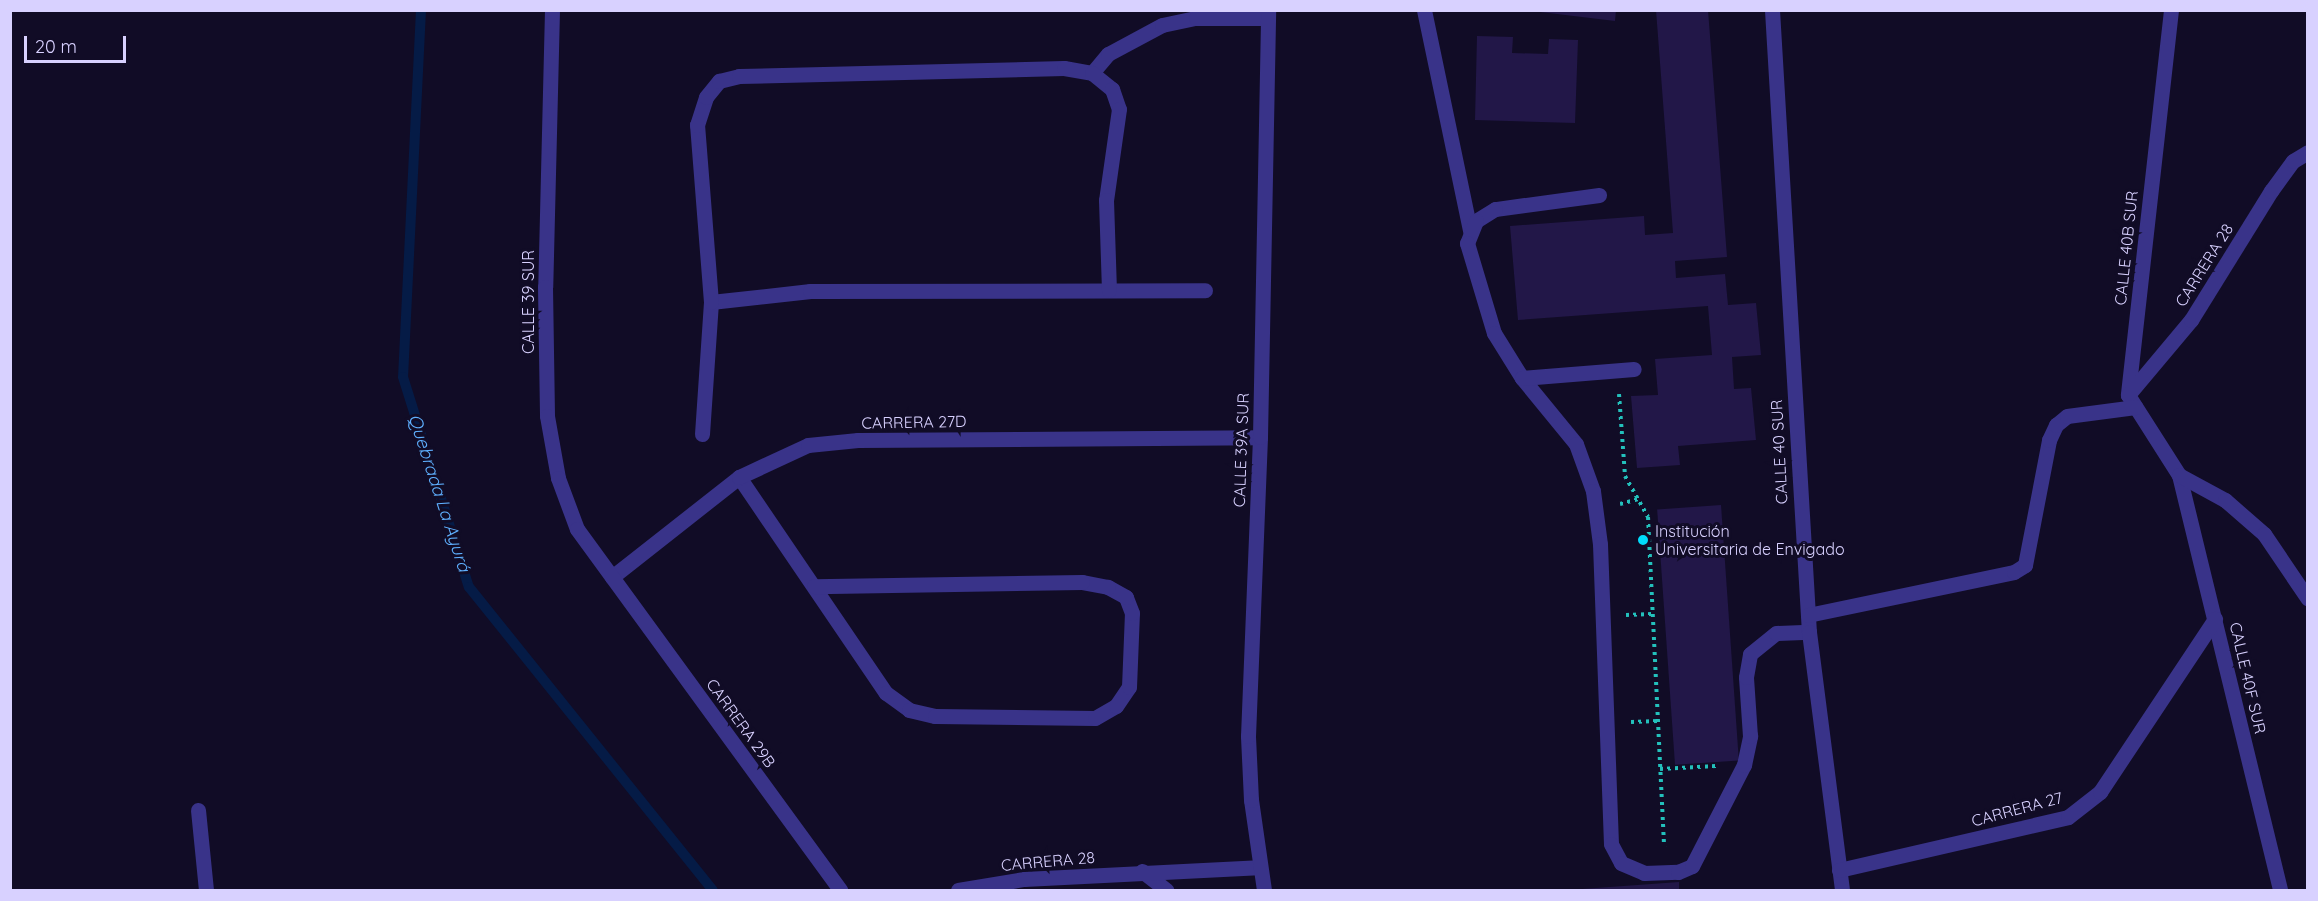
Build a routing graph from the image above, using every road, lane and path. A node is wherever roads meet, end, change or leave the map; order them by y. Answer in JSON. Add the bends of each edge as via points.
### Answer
{"nodes":[{"id":1,"x":552,"y":10,"type":"edge"},
{"id":2,"x":1424,"y":10,"type":"edge"},
{"id":3,"x":1772,"y":10,"type":"edge"},
{"id":4,"x":2171,"y":10,"type":"edge"},
{"id":5,"x":1268,"y":14,"type":"edge"},
{"id":6,"x":1092,"y":73,"type":"junction"},
{"id":7,"x":2307,"y":152,"type":"edge"},
{"id":8,"x":1599,"y":195,"type":"dead end"},
{"id":9,"x":1470,"y":231,"type":"junction"},
{"id":10,"x":1109,"y":290,"type":"junction"},
{"id":11,"x":1205,"y":290,"type":"dead end"},
{"id":12,"x":711,"y":302,"type":"junction"},
{"id":13,"x":1634,"y":369,"type":"dead end"},
{"id":14,"x":1618,"y":370,"type":"junction"},
{"id":15,"x":1522,"y":378,"type":"junction"},
{"id":16,"x":2131,"y":401,"type":"junction"},
{"id":17,"x":702,"y":434,"type":"dead end"},
{"id":18,"x":1260,"y":437,"type":"junction"},
{"id":19,"x":2179,"y":475,"type":"junction"},
{"id":20,"x":739,"y":477,"type":"junction"},
{"id":21,"x":612,"y":577,"type":"junction"},
{"id":22,"x":814,"y":586,"type":"junction"},
{"id":23,"x":2307,"y":599,"type":"edge"},
{"id":24,"x":1808,"y":615,"type":"junction"},
{"id":25,"x":2215,"y":619,"type":"junction"},
{"id":26,"x":1809,"y":632,"type":"junction"},
{"id":27,"x":1744,"y":765,"type":"junction"},
{"id":28,"x":1660,"y":769,"type":"junction"},
{"id":29,"x":198,"y":810,"type":"dead end"},
{"id":30,"x":1258,"y":867,"type":"junction"},
{"id":31,"x":1839,"y":870,"type":"junction"},
{"id":32,"x":1142,"y":871,"type":"junction"},
{"id":33,"x":1665,"y":873,"type":"junction"},
{"id":34,"x":206,"y":891,"type":"edge"},
{"id":35,"x":840,"y":891,"type":"edge"},
{"id":36,"x":958,"y":891,"type":"edge"},
{"id":37,"x":1166,"y":891,"type":"edge"},
{"id":38,"x":1263,"y":891,"type":"edge"},
{"id":39,"x":1842,"y":891,"type":"edge"},
{"id":40,"x":2280,"y":891,"type":"edge"}],
"edges":[{"from":1,"to":21,"type":"street","name":"CALLE 39 SUR","via":[[545,287],[547,416],[558,478],[577,529]]},
{"from":2,"to":9,"type":"street"},
{"from":3,"to":24,"type":"street","name":"CALLE 40 SUR"},
{"from":4,"to":16,"type":"street","name":"CALLE 40B SUR"},
{"from":5,"to":6,"type":"street","via":[[1196,18],[1162,25],[1108,54]]},
{"from":5,"to":18,"type":"street","name":"CALLE 39A SUR"},
{"from":6,"to":10,"type":"street","via":[[1112,89],[1119,109],[1106,200]]},
{"from":6,"to":12,"type":"street","via":[[1041,68],[739,76],[719,81],[706,97],[697,125]]},
{"from":7,"to":16,"type":"street","name":"CARRERA 28","via":[[2293,161],[2271,191],[2191,320]]},
{"from":8,"to":9,"type":"street","via":[[1495,209],[1476,221]]},
{"from":9,"to":15,"type":"street","via":[[1468,255],[1494,333]]},
{"from":10,"to":11,"type":"street"},
{"from":10,"to":12,"type":"street","via":[[810,291]]},
{"from":12,"to":17,"type":"street"},
{"from":13,"to":14,"type":"street"},
{"from":14,"to":15,"type":"street"},
{"from":14,"to":28,"type":"path","via":[[1625,476],[1648,517]]},
{"from":15,"to":33,"type":"street","via":[[1576,444],[1598,511],[1611,844],[1620,862],[1632,870]]},
{"from":16,"to":19,"type":"street"},
{"from":16,"to":24,"type":"street","via":[[2067,416],[2056,425],[2049,440],[2025,565],[2014,572]]},
{"from":18,"to":20,"type":"street","name":"CARRERA 27D","via":[[858,440],[808,445]]},
{"from":18,"to":30,"type":"street","name":"CALLE 39A SUR","via":[[1248,736]]},
{"from":19,"to":23,"type":"street","via":[[2225,500],[2264,534]]},
{"from":19,"to":25,"type":"street","name":"CALLE 40F SUR"},
{"from":20,"to":21,"type":"street","name":"CARRERA 27D"},
{"from":20,"to":22,"type":"street"},
{"from":21,"to":35,"type":"street","name":"CARRERA 29B"},
{"from":22,"to":22,"type":"street","via":[[886,693],[909,710],[935,716],[1095,718],[1116,706],[1130,687],[1132,613],[1126,597],[1108,587],[1082,582]]},
{"from":24,"to":26,"type":"street","name":"CALLE 40 SUR"},
{"from":25,"to":31,"type":"street","name":"CARRERA 27","via":[[2100,792],[2068,817]]},
{"from":25,"to":40,"type":"street","name":"CALLE 40F SUR"},
{"from":26,"to":27,"type":"street","via":[[1776,633],[1750,654],[1746,677],[1750,736]]},
{"from":26,"to":31,"type":"street","name":"CALLE 40 SUR"},
{"from":27,"to":28,"type":"path"},
{"from":27,"to":33,"type":"street","via":[[1692,866],[1686,871]]},
{"from":28,"to":33,"type":"path"},
{"from":29,"to":34,"type":"street"},
{"from":30,"to":32,"type":"street","name":"CARRERA 28"},
{"from":30,"to":38,"type":"street","name":"CALLE 39A SUR"},
{"from":31,"to":39,"type":"street","name":"CALLE 40 SUR"},
{"from":32,"to":36,"type":"street","name":"CARRERA 28","via":[[1024,879]]},
{"from":32,"to":37,"type":"street"}]}
